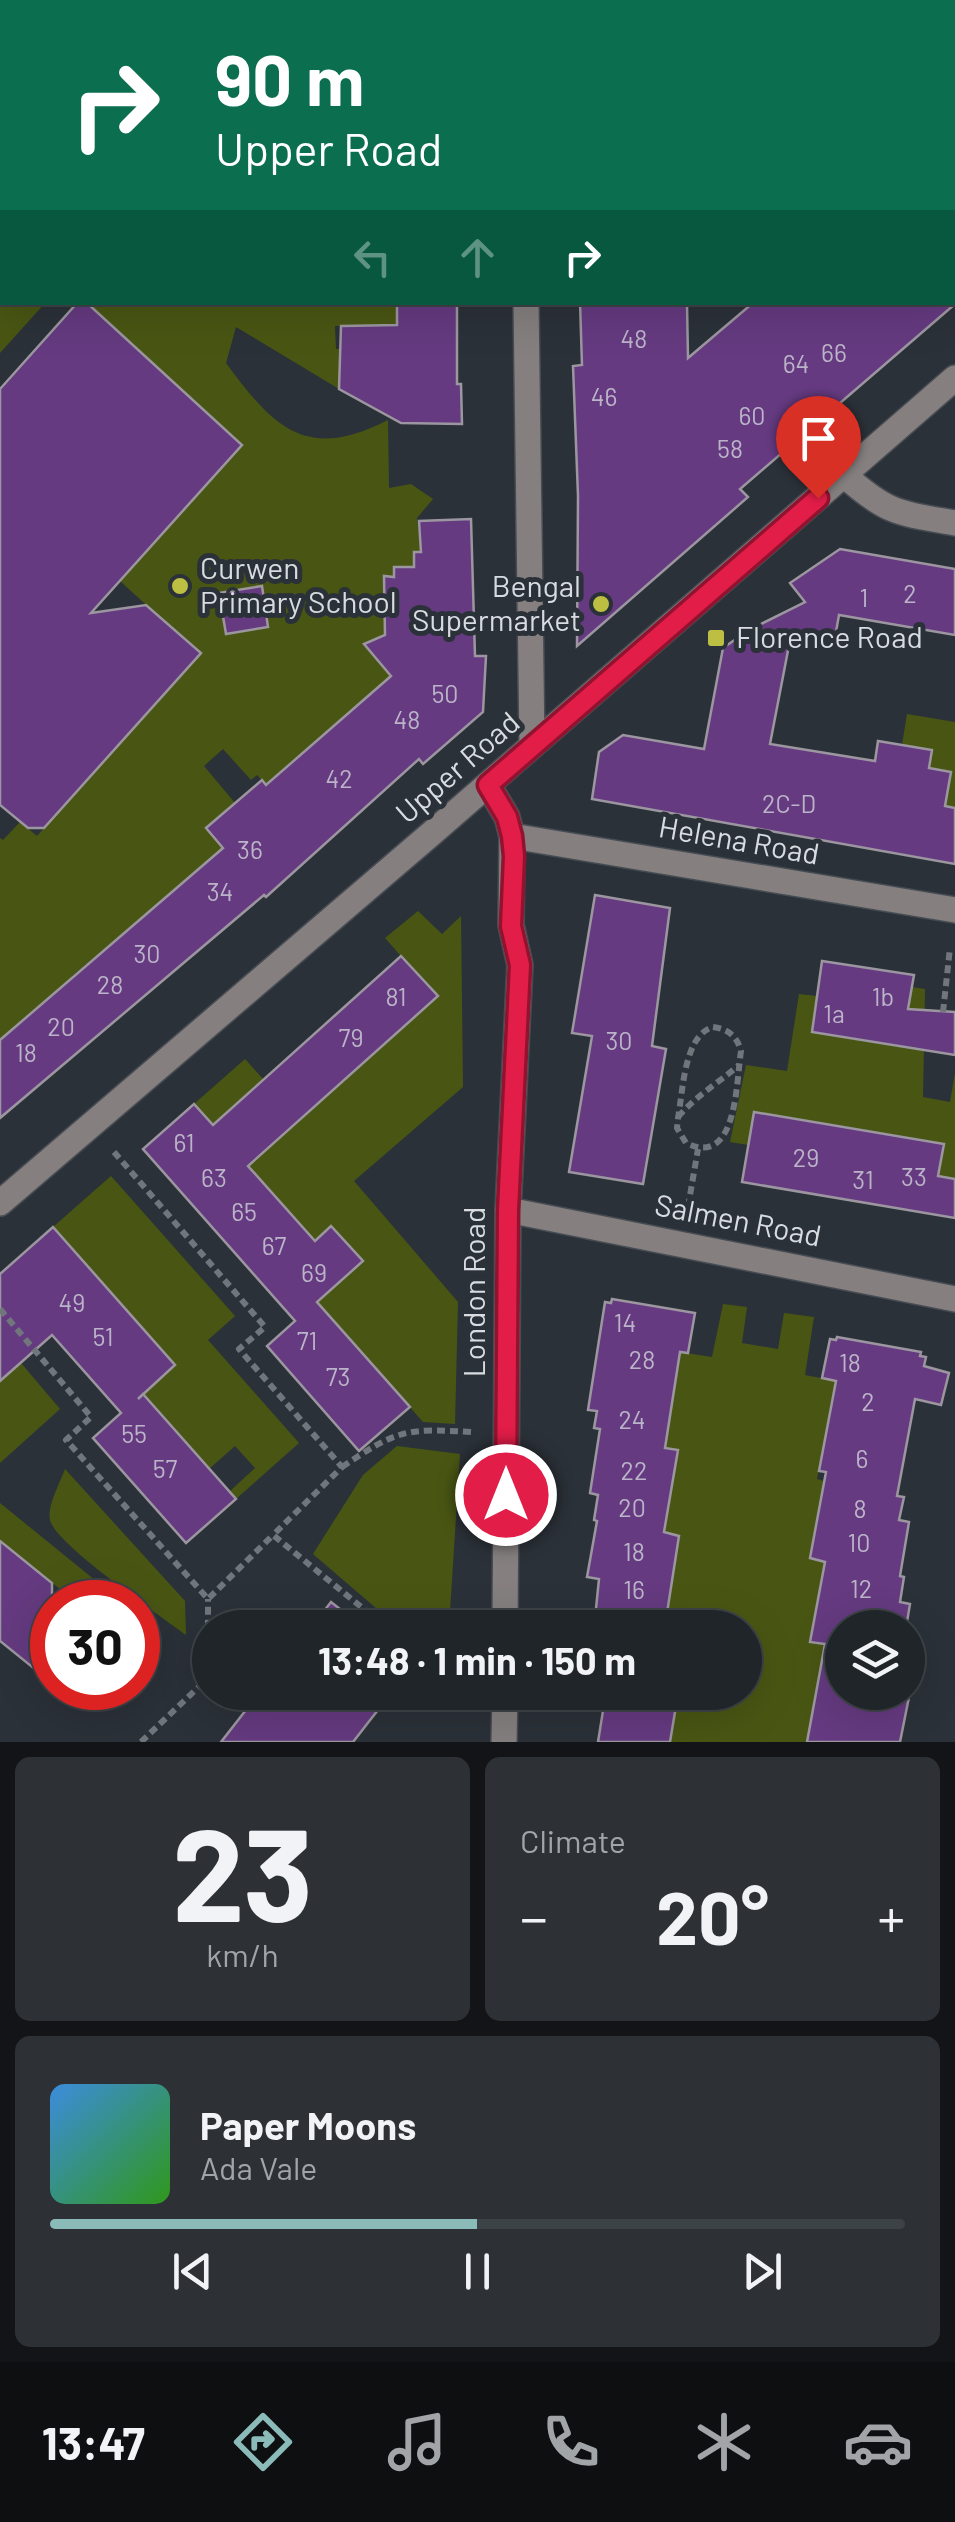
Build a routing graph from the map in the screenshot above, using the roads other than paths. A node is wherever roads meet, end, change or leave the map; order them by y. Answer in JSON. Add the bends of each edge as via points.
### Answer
{"nodes":[{"id":1,"x":526,"y":305,"type":"edge"},
{"id":2,"x":955,"y":378,"type":"edge"},
{"id":3,"x":844,"y":475,"type":"junction"},
{"id":4,"x":955,"y":523,"type":"edge"},
{"id":5,"x":532,"y":746,"type":"junction"},
{"id":6,"x":488,"y":785,"type":"junction"},
{"id":7,"x":512,"y":836,"type":"junction"},
{"id":8,"x":955,"y":910,"type":"edge"},
{"id":9,"x":0,"y":1204,"type":"edge"},
{"id":10,"x":508,"y":1210,"type":"junction"},
{"id":11,"x":955,"y":1299,"type":"edge"},
{"id":12,"x":505,"y":1610,"type":"edge"},
{"id":13,"x":505,"y":1710,"type":"edge"},
{"id":14,"x":504,"y":1742,"type":"edge"}],
"edges":[{"from":1,"to":5,"type":"street"},
{"from":2,"to":3,"type":"street","name":"Upper Road"},
{"from":3,"to":4,"type":"street","via":[[878,505]]},
{"from":3,"to":5,"type":"street","name":"Upper Road"},
{"from":5,"to":6,"type":"street","name":"Upper Road"},
{"from":6,"to":7,"type":"street","name":"London Road"},
{"from":6,"to":9,"type":"street","name":"Upper Road"},
{"from":7,"to":8,"type":"street","name":"Helena Road"},
{"from":7,"to":10,"type":"street","name":"London Road","via":[[511,926],[520,965]]},
{"from":10,"to":11,"type":"street","name":"Salmen Road"},
{"from":10,"to":12,"type":"street","name":"London Road"},
{"from":13,"to":14,"type":"street"}]}
